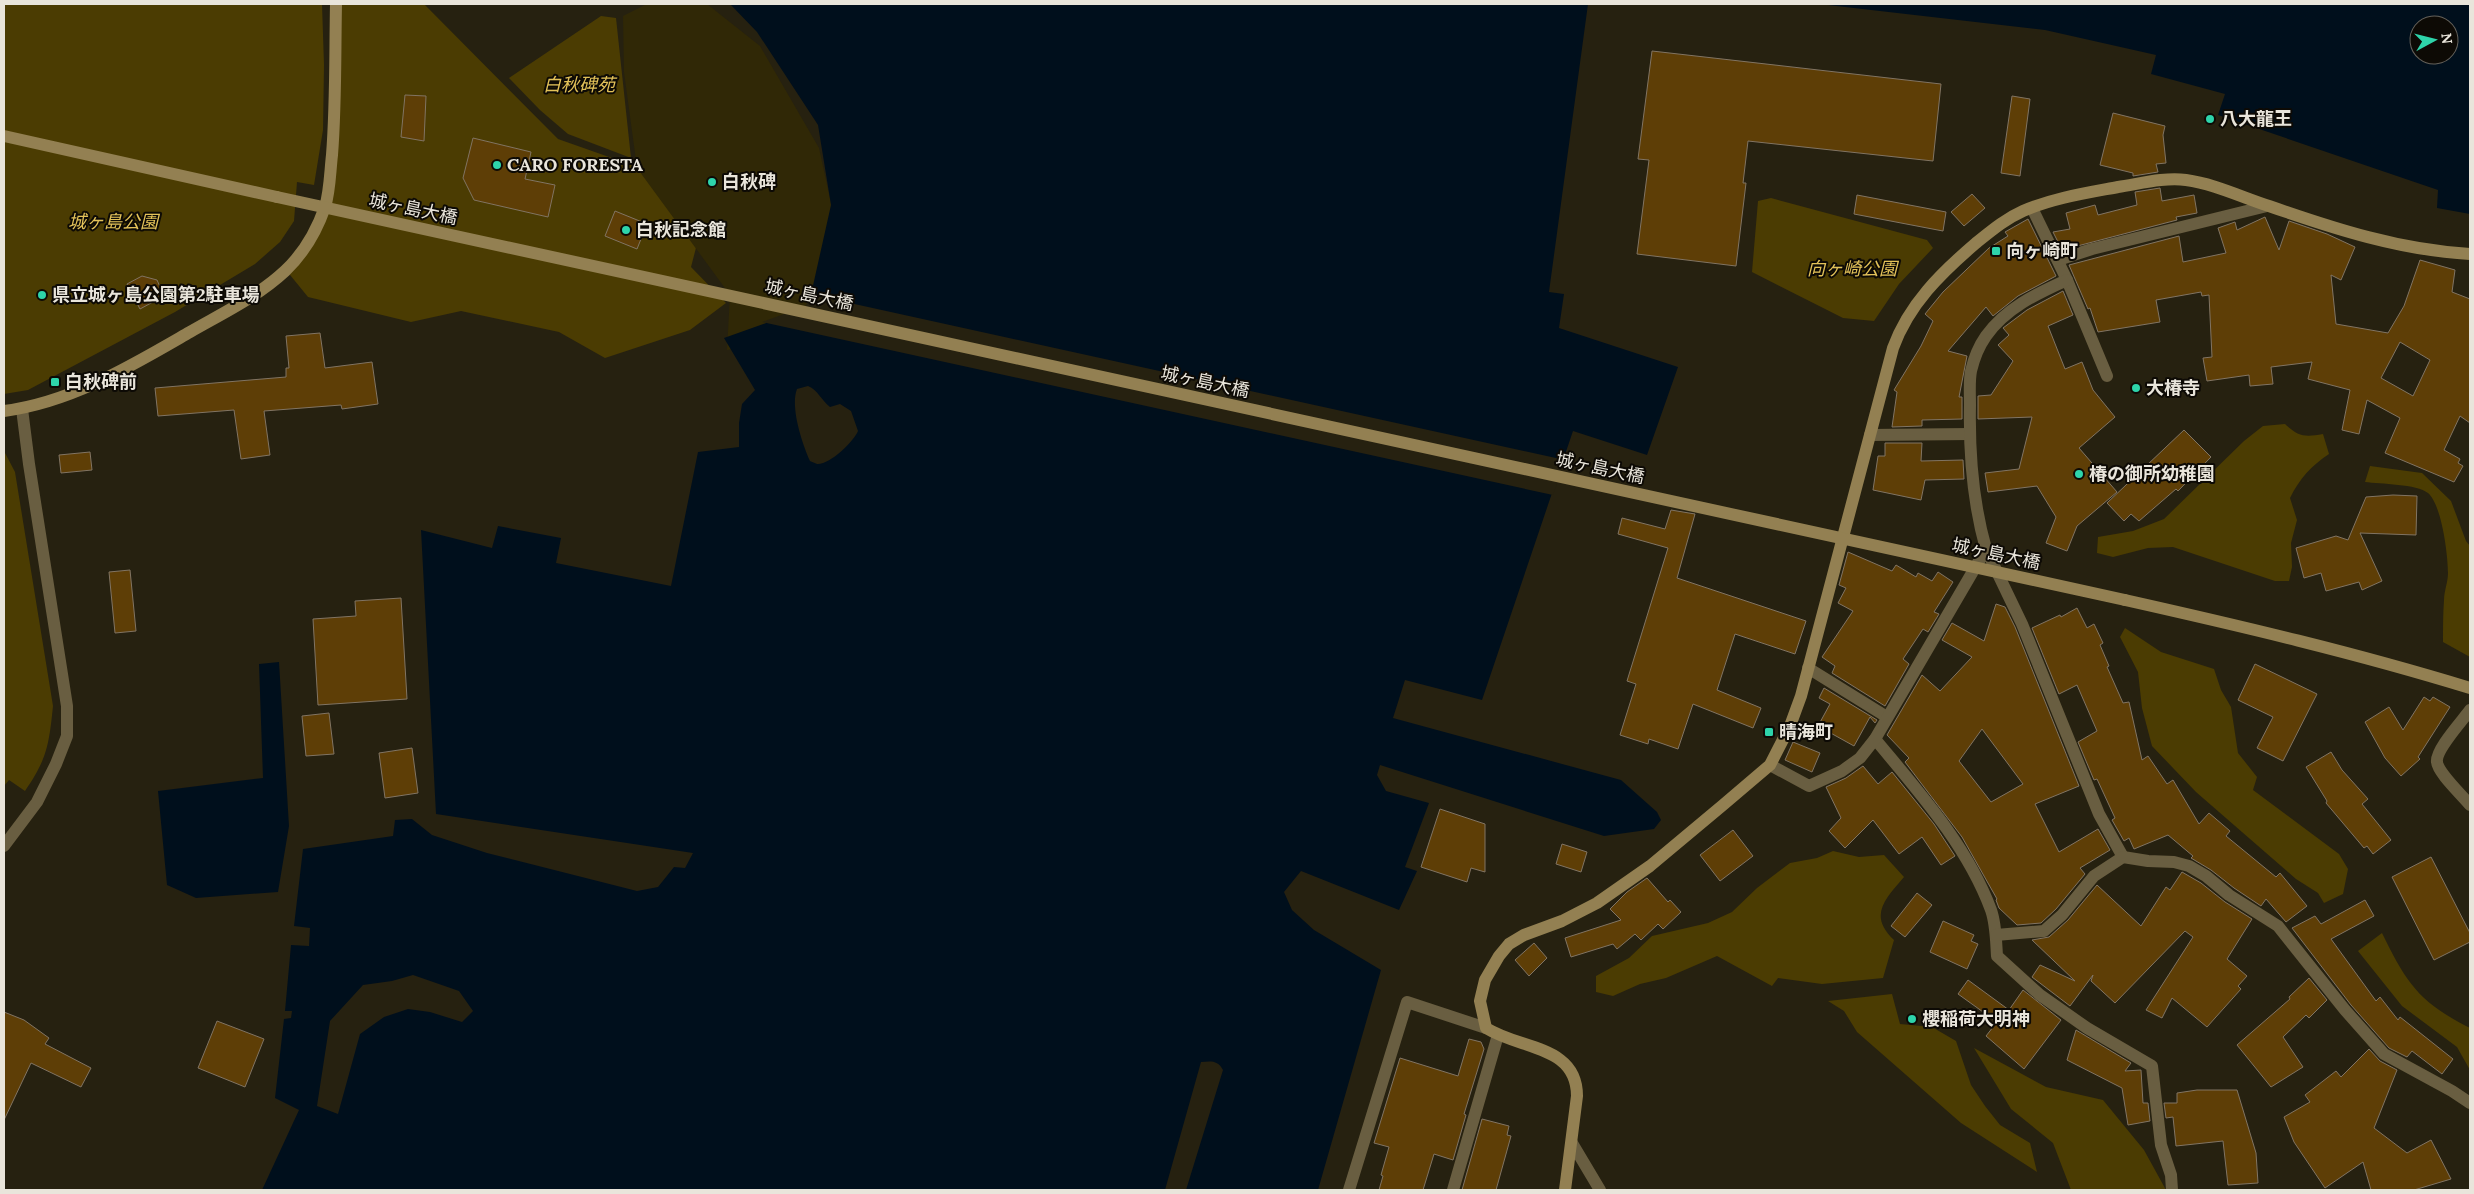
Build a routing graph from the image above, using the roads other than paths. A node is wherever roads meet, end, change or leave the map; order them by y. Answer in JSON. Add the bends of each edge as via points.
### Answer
{"nodes":[{"id":1,"x":336,"y":4,"type":"edge"},
{"id":2,"x":4,"y":136,"type":"edge"},
{"id":3,"x":2267,"y":206,"type":"junction"},
{"id":4,"x":2032,"y":208,"type":"junction"},
{"id":5,"x":2470,"y":254,"type":"edge"},
{"id":6,"x":2058,"y":260,"type":"junction"},
{"id":7,"x":2067,"y":280,"type":"junction"},
{"id":8,"x":2106,"y":376,"type":"dead end"},
{"id":9,"x":22,"y":409,"type":"junction"},
{"id":10,"x":4,"y":411,"type":"edge"},
{"id":11,"x":1970,"y":434,"type":"junction"},
{"id":12,"x":1870,"y":435,"type":"junction"},
{"id":13,"x":1986,"y":549,"type":"junction"},
{"id":14,"x":1808,"y":668,"type":"junction"},
{"id":15,"x":2470,"y":688,"type":"edge"},
{"id":16,"x":2470,"y":710,"type":"edge"},
{"id":17,"x":1887,"y":717,"type":"junction"},
{"id":18,"x":1875,"y":739,"type":"junction"},
{"id":19,"x":1770,"y":765,"type":"junction"},
{"id":20,"x":2470,"y":805,"type":"edge"},
{"id":21,"x":4,"y":846,"type":"edge"},
{"id":22,"x":2123,"y":857,"type":"junction"},
{"id":23,"x":1996,"y":935,"type":"junction"},
{"id":24,"x":1486,"y":1028,"type":"junction"},
{"id":25,"x":1498,"y":1035,"type":"junction"},
{"id":26,"x":2470,"y":1103,"type":"edge"},
{"id":27,"x":1572,"y":1142,"type":"junction"},
{"id":28,"x":1349,"y":1190,"type":"edge"},
{"id":29,"x":1452,"y":1190,"type":"edge"},
{"id":30,"x":1565,"y":1190,"type":"edge"},
{"id":31,"x":1600,"y":1190,"type":"edge"},
{"id":32,"x":2172,"y":1190,"type":"edge"}],
"edges":[{"from":1,"to":9,"type":"street","via":[[335,116],[330,178],[325,206],[300,253],[286,270],[224,315],[80,391]]},
{"from":2,"to":15,"type":"street","name":"城ヶ島大橋","bridge":true,"via":[[2124,600],[2297,639]]},
{"from":3,"to":4,"type":"street","via":[[2233,192],[2184,180],[2080,194]]},
{"from":3,"to":5,"type":"street","via":[[2397,245]]},
{"from":3,"to":6,"type":"street"},
{"from":4,"to":6,"type":"street"},
{"from":4,"to":12,"type":"street","via":[[1993,229],[1935,280],[1915,304],[1893,348]]},
{"from":6,"to":7,"type":"street"},
{"from":7,"to":8,"type":"street"},
{"from":7,"to":11,"type":"street","via":[[2039,292],[2008,312],[1986,336],[1970,372]]},
{"from":9,"to":10,"type":"street"},
{"from":9,"to":21,"type":"street","via":[[67,706],[67,736],[37,802]]},
{"from":11,"to":12,"type":"street"},
{"from":11,"to":13,"type":"street","via":[[1978,521]]},
{"from":12,"to":14,"type":"street"},
{"from":13,"to":17,"type":"street"},
{"from":13,"to":22,"type":"street","via":[[2022,624],[2099,814]]},
{"from":14,"to":17,"type":"street"},
{"from":14,"to":19,"type":"street","via":[[1790,726]]},
{"from":16,"to":20,"type":"street","via":[[2438,753],[2437,762]]},
{"from":17,"to":18,"type":"street"},
{"from":18,"to":19,"type":"street","via":[[1860,758],[1842,771],[1809,786]]},
{"from":18,"to":23,"type":"street","via":[[1928,803],[1966,860],[1992,911]]},
{"from":19,"to":24,"type":"street","via":[[1650,866],[1597,903],[1509,944],[1485,980],[1480,1001]]},
{"from":22,"to":23,"type":"street","via":[[2094,876],[2062,916],[2044,931]]},
{"from":22,"to":26,"type":"street","via":[[2189,866],[2278,926],[2384,1054]]},
{"from":23,"to":32,"type":"street","via":[[1997,956],[2040,995],[2087,1028],[2152,1066],[2161,1145],[2171,1175]]},
{"from":24,"to":25,"type":"street"},
{"from":24,"to":28,"type":"street","via":[[1407,1002]]},
{"from":25,"to":27,"type":"street","via":[[1556,1056],[1573,1071],[1577,1096]]},
{"from":25,"to":29,"type":"street"},
{"from":27,"to":30,"type":"street"},
{"from":27,"to":31,"type":"street"}]}
